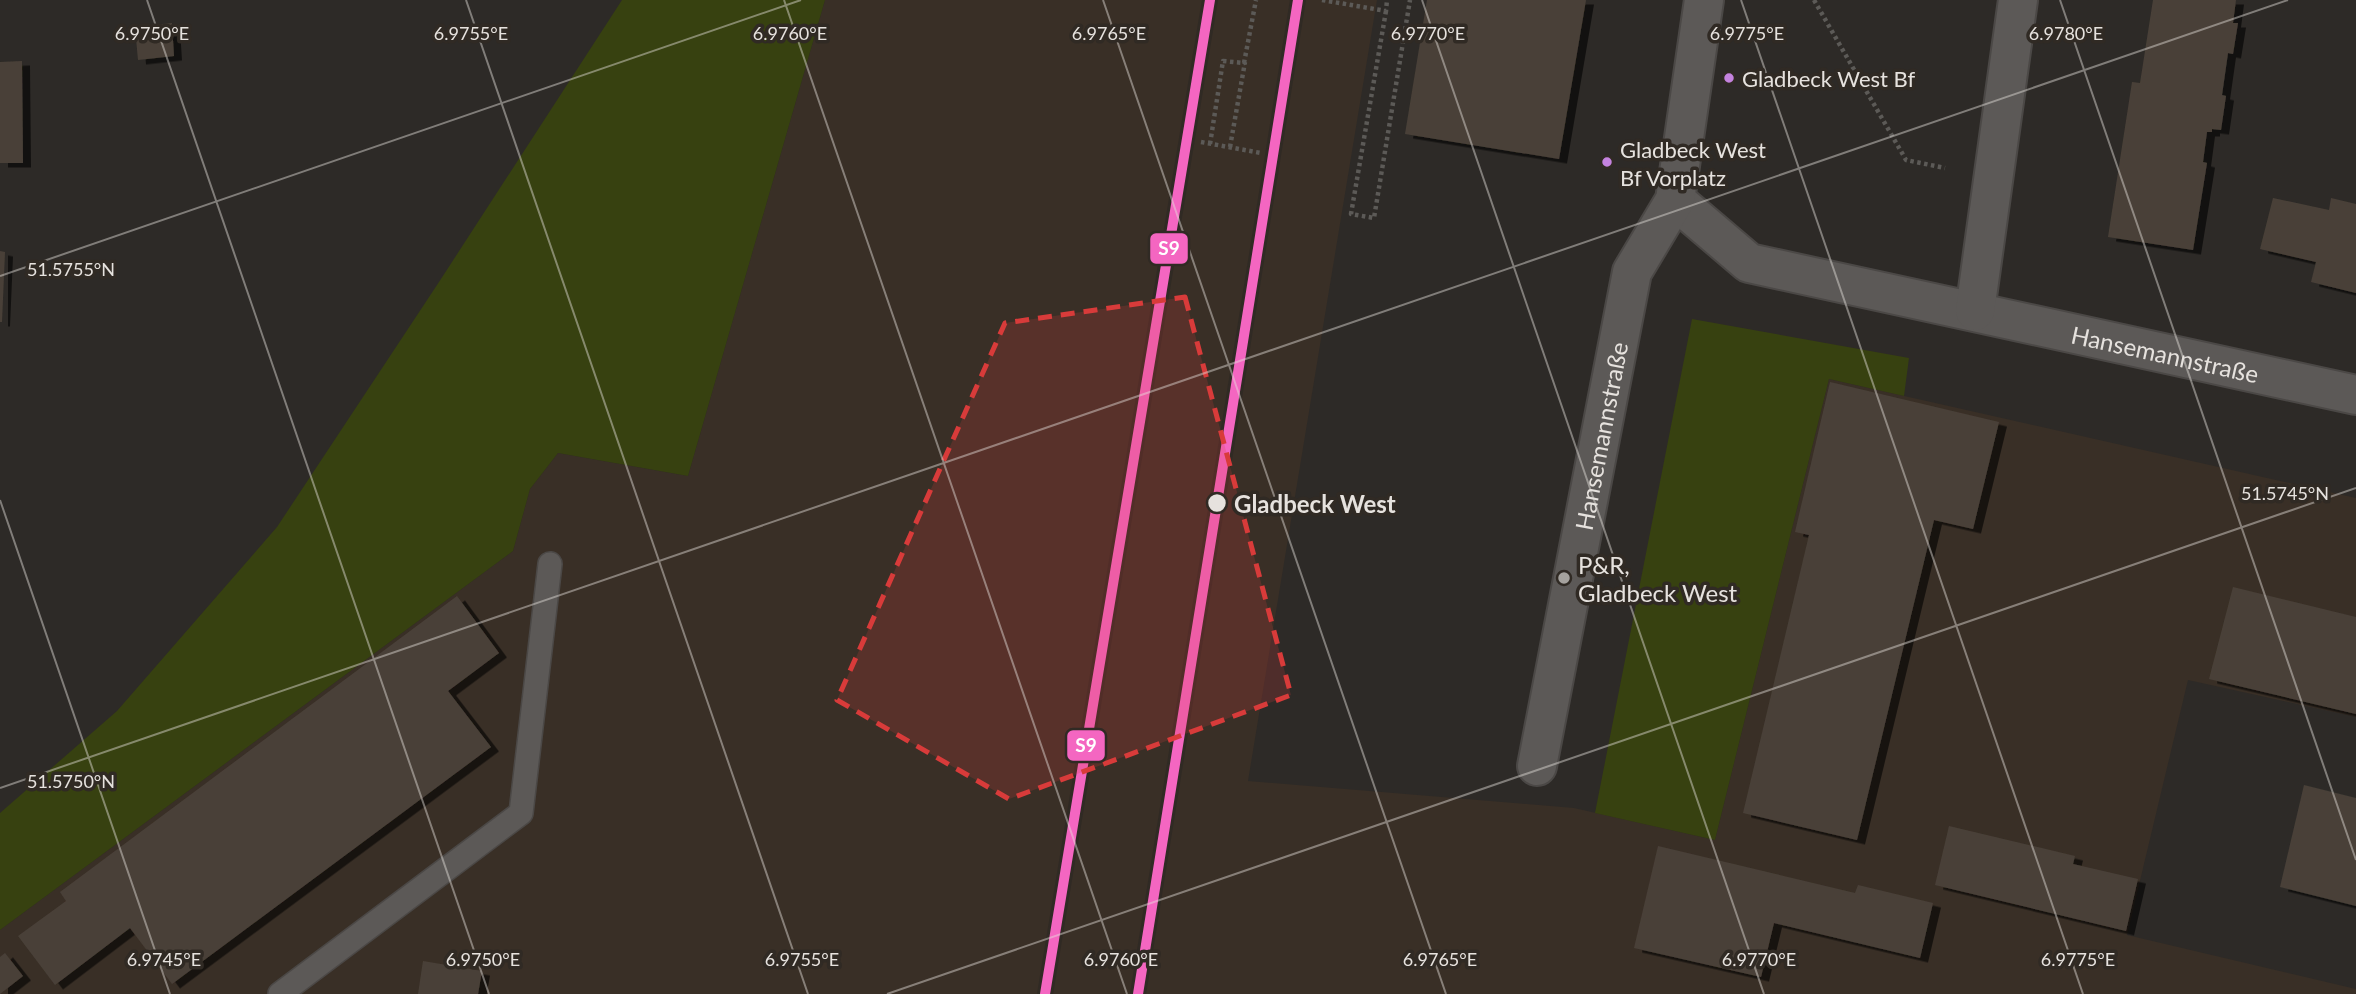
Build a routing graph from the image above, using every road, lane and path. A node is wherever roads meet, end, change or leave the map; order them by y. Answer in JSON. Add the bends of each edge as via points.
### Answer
{"nodes":[{"id":1,"x":1256,"y":0,"type":"edge"},
{"id":2,"x":1322,"y":0,"type":"edge"},
{"id":3,"x":1387,"y":0,"type":"edge"},
{"id":4,"x":1410,"y":0,"type":"edge"},
{"id":5,"x":1704,"y":0,"type":"edge"},
{"id":6,"x":1814,"y":0,"type":"edge"},
{"id":7,"x":2018,"y":0,"type":"edge"},
{"id":8,"x":1386,"y":11,"type":"junction"},
{"id":9,"x":1201,"y":142,"type":"dead end"},
{"id":10,"x":1210,"y":144,"type":"junction"},
{"id":11,"x":1230,"y":147,"type":"junction"},
{"id":12,"x":1261,"y":153,"type":"dead end"},
{"id":13,"x":1994,"y":178,"type":"junction"},
{"id":14,"x":1675,"y":200,"type":"junction"},
{"id":15,"x":1975,"y":312,"type":"junction"},
{"id":16,"x":2356,"y":395,"type":"edge"},
{"id":17,"x":550,"y":564,"type":"dead end"},
{"id":18,"x":1537,"y":766,"type":"dead end"},
{"id":19,"x":280,"y":994,"type":"edge"}],
"edges":[{"from":1,"to":10,"type":"path","via":[[1244,63],[1223,61]]},
{"from":1,"to":11,"type":"path"},
{"from":2,"to":8,"type":"path"},
{"from":3,"to":8,"type":"path"},
{"from":4,"to":8,"type":"path","via":[[1374,218],[1350,214]]},
{"from":5,"to":14,"type":"street","name":"Hansemannstraße"},
{"from":6,"to":13,"type":"path","via":[[1906,160]]},
{"from":7,"to":13,"type":"street"},
{"from":9,"to":10,"type":"path"},
{"from":10,"to":11,"type":"path"},
{"from":11,"to":12,"type":"path"},
{"from":13,"to":15,"type":"street"},
{"from":14,"to":15,"type":"street","name":"Hansemannstraße","via":[[1749,263]]},
{"from":14,"to":18,"type":"street","name":"Hansemannstraße","via":[[1632,272]]},
{"from":15,"to":16,"type":"street","name":"Hansemannstraße"},
{"from":17,"to":19,"type":"lane","via":[[521,813]]}]}
